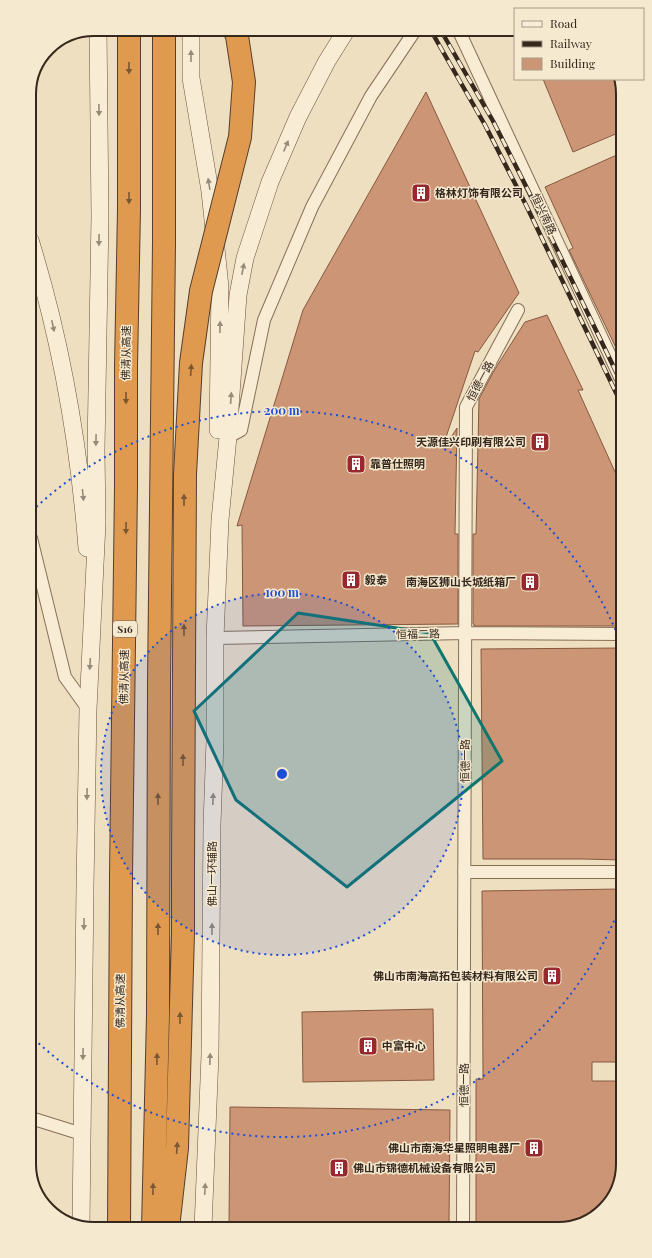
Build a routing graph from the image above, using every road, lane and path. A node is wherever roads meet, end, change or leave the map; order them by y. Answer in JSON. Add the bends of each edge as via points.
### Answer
{"nodes":[{"id":1,"x":98,"y":36,"type":"edge"},
{"id":2,"x":129,"y":36,"type":"edge"},
{"id":3,"x":164,"y":36,"type":"edge"},
{"id":4,"x":191,"y":36,"type":"edge"},
{"id":5,"x":237,"y":36,"type":"edge"},
{"id":6,"x":343,"y":36,"type":"edge"},
{"id":7,"x":411,"y":36,"type":"edge"},
{"id":8,"x":461,"y":36,"type":"edge"},
{"id":9,"x":36,"y":262,"type":"edge"},
{"id":10,"x":36,"y":271,"type":"edge"},
{"id":11,"x":43,"y":288,"type":"junction"},
{"id":12,"x":518,"y":310,"type":"dead end"},
{"id":13,"x":616,"y":368,"type":"edge"},
{"id":14,"x":228,"y":437,"type":"junction"},
{"id":15,"x":220,"y":520,"type":"junction"},
{"id":16,"x":36,"y":559,"type":"edge"},
{"id":17,"x":93,"y":625,"type":"junction"},
{"id":18,"x":465,"y":633,"type":"junction"},
{"id":19,"x":616,"y":634,"type":"edge"},
{"id":20,"x":214,"y":638,"type":"junction"},
{"id":21,"x":88,"y":709,"type":"junction"},
{"id":22,"x":464,"y":872,"type":"junction"},
{"id":23,"x":616,"y":872,"type":"edge"},
{"id":24,"x":36,"y":1120,"type":"edge"},
{"id":25,"x":82,"y":1134,"type":"junction"},
{"id":26,"x":81,"y":1221,"type":"edge"},
{"id":27,"x":118,"y":1222,"type":"edge"},
{"id":28,"x":153,"y":1222,"type":"edge"},
{"id":29,"x":169,"y":1222,"type":"edge"},
{"id":30,"x":203,"y":1222,"type":"edge"},
{"id":31,"x":463,"y":1222,"type":"edge"}],
"edges":[{"from":1,"to":17,"type":"main road","one_way":true,"via":[[100,216],[96,450],[98,524]]},
{"from":2,"to":27,"type":"highway","name":"佛清从高速","number":"S16","one_way":true},
{"from":28,"to":3,"type":"highway","one_way":true,"via":[[158,1015]]},
{"from":15,"to":4,"type":"main road","one_way":true,"via":[[220,287],[210,191],[191,78]]},
{"from":29,"to":5,"type":"highway","one_way":true,"bridge":true,"via":[[177,1148],[182,933],[184,482],[191,363],[201,291],[240,137],[244,82]]},
{"from":14,"to":6,"type":"main road","one_way":true,"via":[[238,295],[245,258],[270,182],[298,117]]},
{"from":7,"to":14,"type":"street","via":[[371,96],[312,206],[264,320],[241,430]]},
{"from":8,"to":13,"type":"street","name":"恒兴南路"},
{"from":9,"to":11,"type":"main road"},
{"from":10,"to":11,"type":"main road"},
{"from":11,"to":17,"type":"main road","one_way":true,"via":[[73,422],[80,468]]},
{"from":12,"to":18,"type":"street","name":"恒德一路","via":[[466,407]]},
{"from":14,"to":15,"type":"main road"},
{"from":15,"to":20,"type":"main road","name":"佛山一环辅路"},
{"from":16,"to":21,"type":"street","via":[[64,677]]},
{"from":17,"to":21,"type":"main road","one_way":true},
{"from":18,"to":19,"type":"street","name":"恒福二路"},
{"from":18,"to":20,"type":"street","name":"恒福二路"},
{"from":18,"to":22,"type":"street","name":"恒德一路"},
{"from":30,"to":20,"type":"main road","name":"佛山一环辅路","one_way":true,"via":[[210,1055]]},
{"from":21,"to":25,"type":"main road","one_way":true},
{"from":22,"to":23,"type":"street"},
{"from":22,"to":31,"type":"street","name":"恒德一路"},
{"from":24,"to":25,"type":"street"},
{"from":25,"to":26,"type":"main road"}]}
